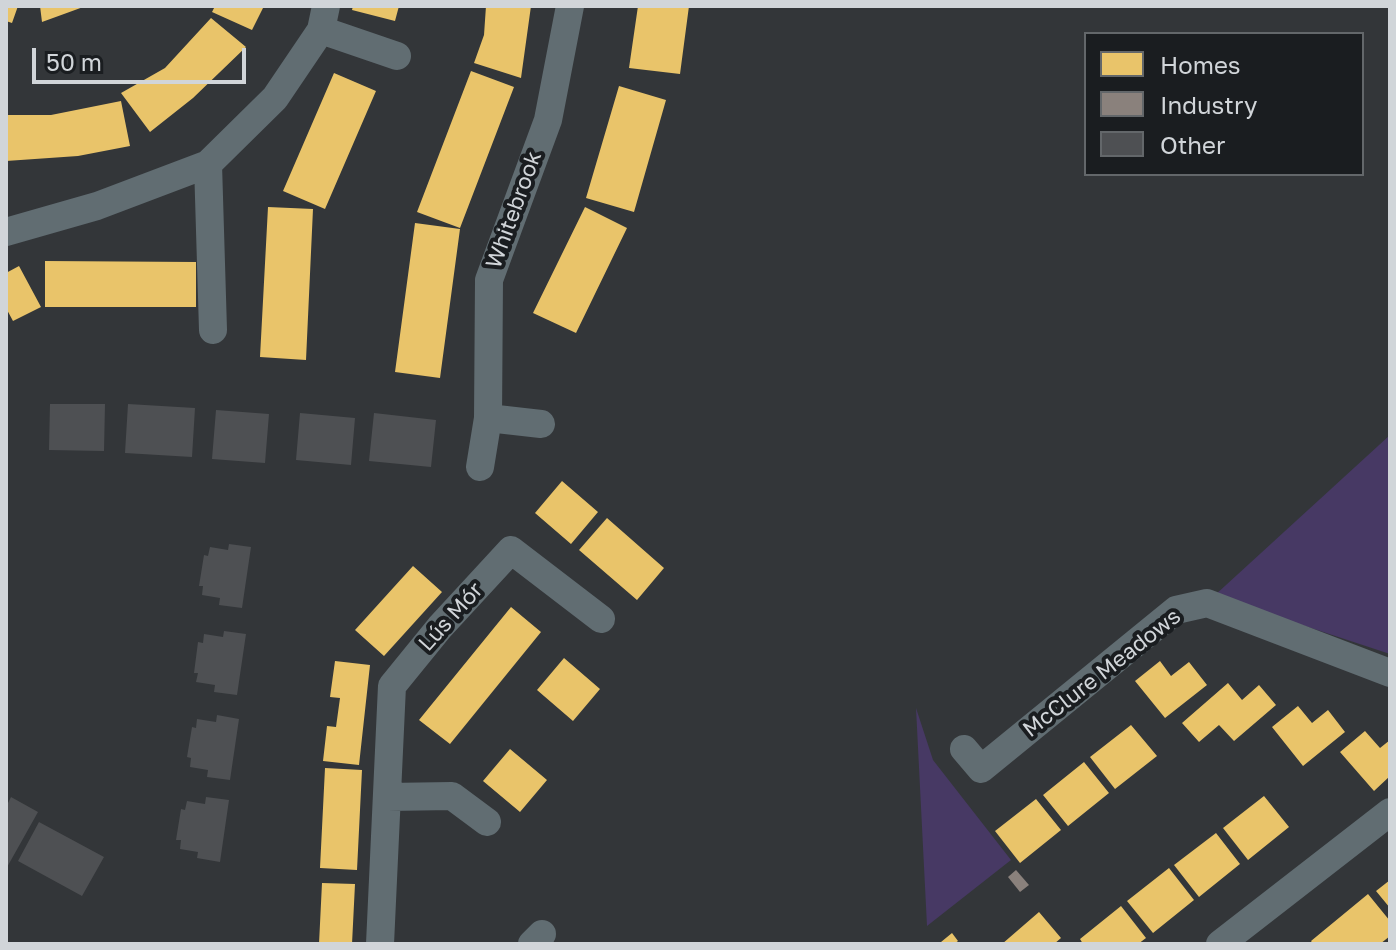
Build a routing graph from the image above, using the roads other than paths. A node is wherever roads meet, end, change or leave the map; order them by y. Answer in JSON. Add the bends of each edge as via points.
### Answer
{"nodes":[{"id":1,"x":570,"y":6,"type":"edge"},
{"id":2,"x":323,"y":18,"type":"edge"},
{"id":3,"x":397,"y":56,"type":"dead end"},
{"id":4,"x":208,"y":164,"type":"junction"},
{"id":5,"x":6,"y":232,"type":"edge"},
{"id":6,"x":213,"y":330,"type":"dead end"},
{"id":7,"x":488,"y":418,"type":"junction"},
{"id":8,"x":541,"y":424,"type":"dead end"},
{"id":9,"x":480,"y":467,"type":"dead end"},
{"id":10,"x":601,"y":619,"type":"dead end"},
{"id":11,"x":1390,"y":673,"type":"edge"},
{"id":12,"x":964,"y":749,"type":"dead end"},
{"id":13,"x":387,"y":797,"type":"junction"},
{"id":14,"x":1390,"y":812,"type":"edge"},
{"id":15,"x":487,"y":822,"type":"dead end"},
{"id":16,"x":380,"y":944,"type":"edge"},
{"id":17,"x":1220,"y":944,"type":"edge"}],
"edges":[{"from":1,"to":7,"type":"street","name":"Whitebrook","via":[[548,120],[489,280]]},
{"from":2,"to":3,"type":"street"},
{"from":2,"to":4,"type":"street","via":[[275,98]]},
{"from":4,"to":5,"type":"street","via":[[97,206]]},
{"from":4,"to":6,"type":"street"},
{"from":7,"to":8,"type":"street"},
{"from":7,"to":9,"type":"street","name":"Whitebrook"},
{"from":10,"to":13,"type":"street","name":"Lús Mór","via":[[511,550],[392,686]]},
{"from":11,"to":12,"type":"street","name":"McClure Meadows","via":[[1207,603],[1176,610],[981,769]]},
{"from":13,"to":15,"type":"street","via":[[452,796]]},
{"from":13,"to":16,"type":"street","name":"Lús Mór"},
{"from":14,"to":17,"type":"street"}]}
